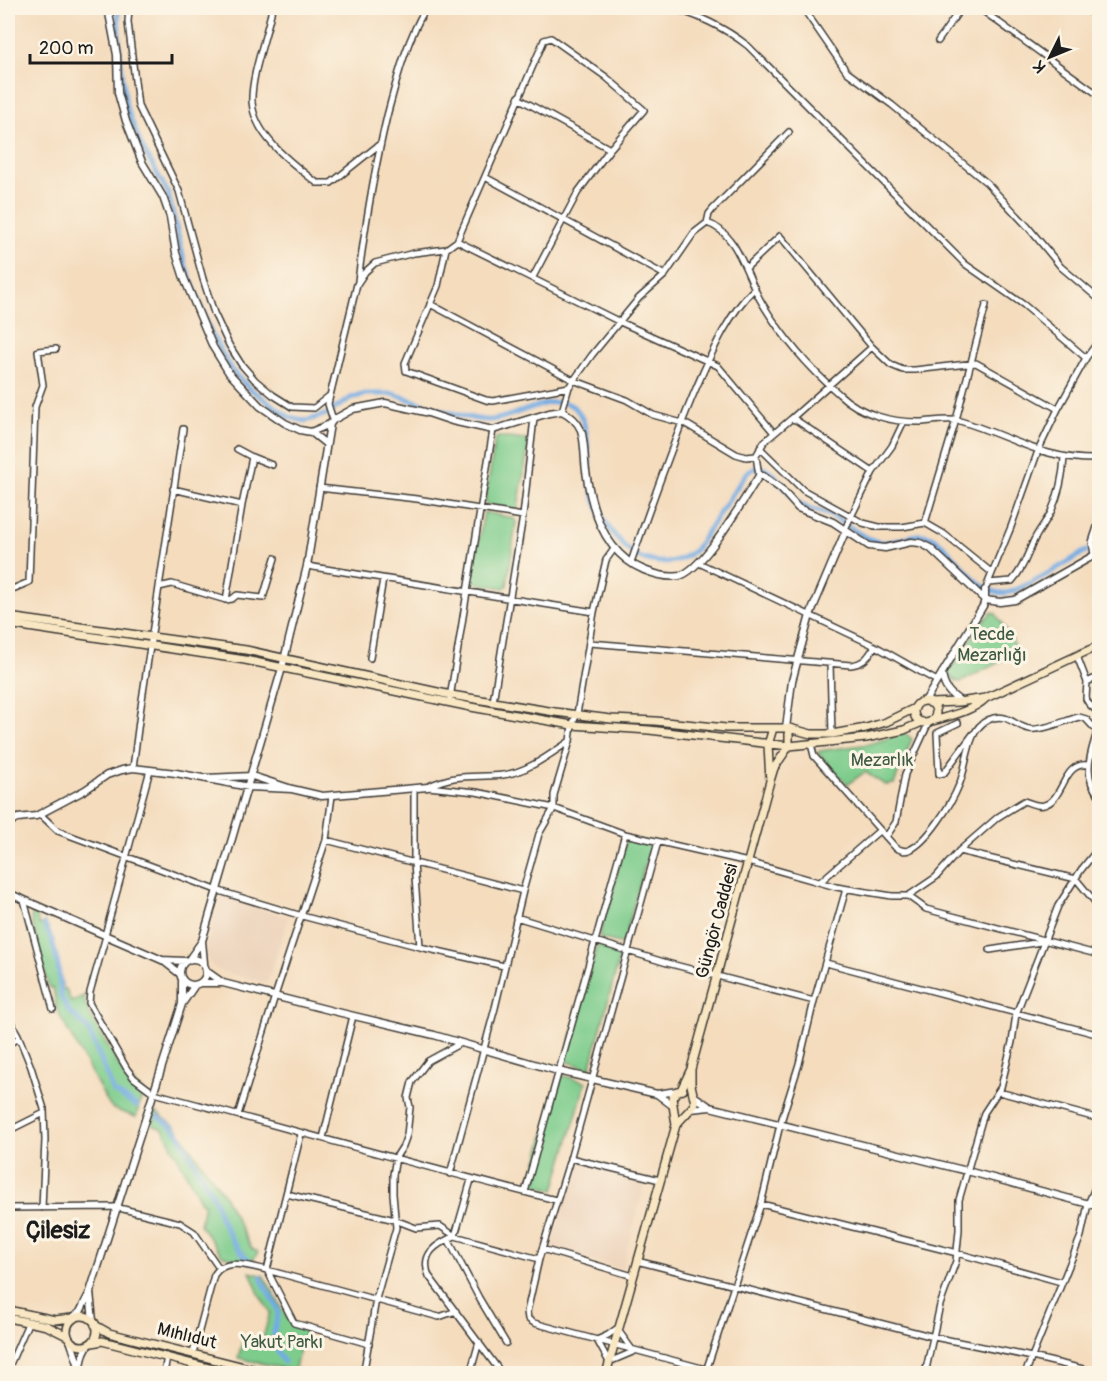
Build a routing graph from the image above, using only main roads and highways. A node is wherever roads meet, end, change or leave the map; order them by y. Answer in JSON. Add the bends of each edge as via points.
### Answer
{"nodes":[{"id":1,"x":8,"y":617,"type":"edge"},
{"id":2,"x":8,"y":624,"type":"edge"},
{"id":3,"x":1100,"y":645,"type":"edge"},
{"id":4,"x":986,"y":698,"type":"junction"},
{"id":5,"x":450,"y":699,"type":"junction"},
{"id":6,"x":928,"y":702,"type":"junction"},
{"id":7,"x":915,"y":708,"type":"junction"},
{"id":8,"x":928,"y":722,"type":"junction"},
{"id":9,"x":773,"y":728,"type":"junction"},
{"id":10,"x":787,"y":728,"type":"junction"},
{"id":11,"x":768,"y":745,"type":"junction"},
{"id":12,"x":789,"y":746,"type":"junction"},
{"id":13,"x":770,"y":781,"type":"junction"},
{"id":14,"x":691,"y":1069,"type":"junction"},
{"id":15,"x":679,"y":1091,"type":"junction"},
{"id":16,"x":693,"y":1094,"type":"junction"},
{"id":17,"x":674,"y":1107,"type":"junction"},
{"id":18,"x":688,"y":1111,"type":"junction"},
{"id":19,"x":676,"y":1125,"type":"junction"},
{"id":20,"x":8,"y":1310,"type":"edge"},
{"id":21,"x":8,"y":1318,"type":"edge"},
{"id":22,"x":72,"y":1318,"type":"junction"},
{"id":23,"x":94,"y":1323,"type":"junction"},
{"id":24,"x":69,"y":1338,"type":"junction"},
{"id":25,"x":90,"y":1344,"type":"junction"},
{"id":26,"x":232,"y":1374,"type":"edge"},
{"id":27,"x":272,"y":1374,"type":"edge"},
{"id":28,"x":606,"y":1374,"type":"edge"}],
"edges":[{"from":1,"to":5,"type":"main road","via":[[246,650]]},
{"from":2,"to":5,"type":"main road"},
{"from":3,"to":4,"type":"main road"},
{"from":4,"to":6,"type":"main road"},
{"from":4,"to":8,"type":"main road","via":[[980,704]]},
{"from":5,"to":9,"type":"main road","via":[[611,719]]},
{"from":5,"to":11,"type":"main road","via":[[572,724]]},
{"from":6,"to":7,"type":"main road","via":[[920,702]]},
{"from":6,"to":8,"type":"main road","via":[[936,711]]},
{"from":7,"to":8,"type":"main road","via":[[916,718]]},
{"from":7,"to":10,"type":"main road","via":[[886,722],[832,734]]},
{"from":8,"to":12,"type":"main road","via":[[894,733]]},
{"from":9,"to":10,"type":"main road"},
{"from":9,"to":11,"type":"main road"},
{"from":10,"to":12,"type":"main road"},
{"from":11,"to":12,"type":"main road"},
{"from":11,"to":13,"type":"main road"},
{"from":12,"to":13,"type":"main road"},
{"from":13,"to":14,"type":"main road","name":"Güngör Caddesi"},
{"from":14,"to":15,"type":"main road"},
{"from":14,"to":16,"type":"main road"},
{"from":15,"to":16,"type":"main road"},
{"from":15,"to":17,"type":"main road","via":[[672,1098]]},
{"from":16,"to":18,"type":"main road","via":[[695,1103]]},
{"from":17,"to":18,"type":"main road"},
{"from":17,"to":19,"type":"main road"},
{"from":18,"to":19,"type":"main road"},
{"from":19,"to":28,"type":"main road"},
{"from":20,"to":22,"type":"main road","via":[[55,1320]]},
{"from":21,"to":24,"type":"main road","via":[[29,1321]]},
{"from":22,"to":23,"type":"main road","via":[[84,1316]]},
{"from":22,"to":24,"type":"main road"},
{"from":23,"to":25,"type":"main road","via":[[97,1334]]},
{"from":23,"to":27,"type":"main road","name":"Mıhlıdut","via":[[109,1333]]},
{"from":24,"to":25,"type":"main road","via":[[78,1346]]},
{"from":25,"to":26,"type":"main road","name":"Mıhlıdut","via":[[102,1341]]}]}
